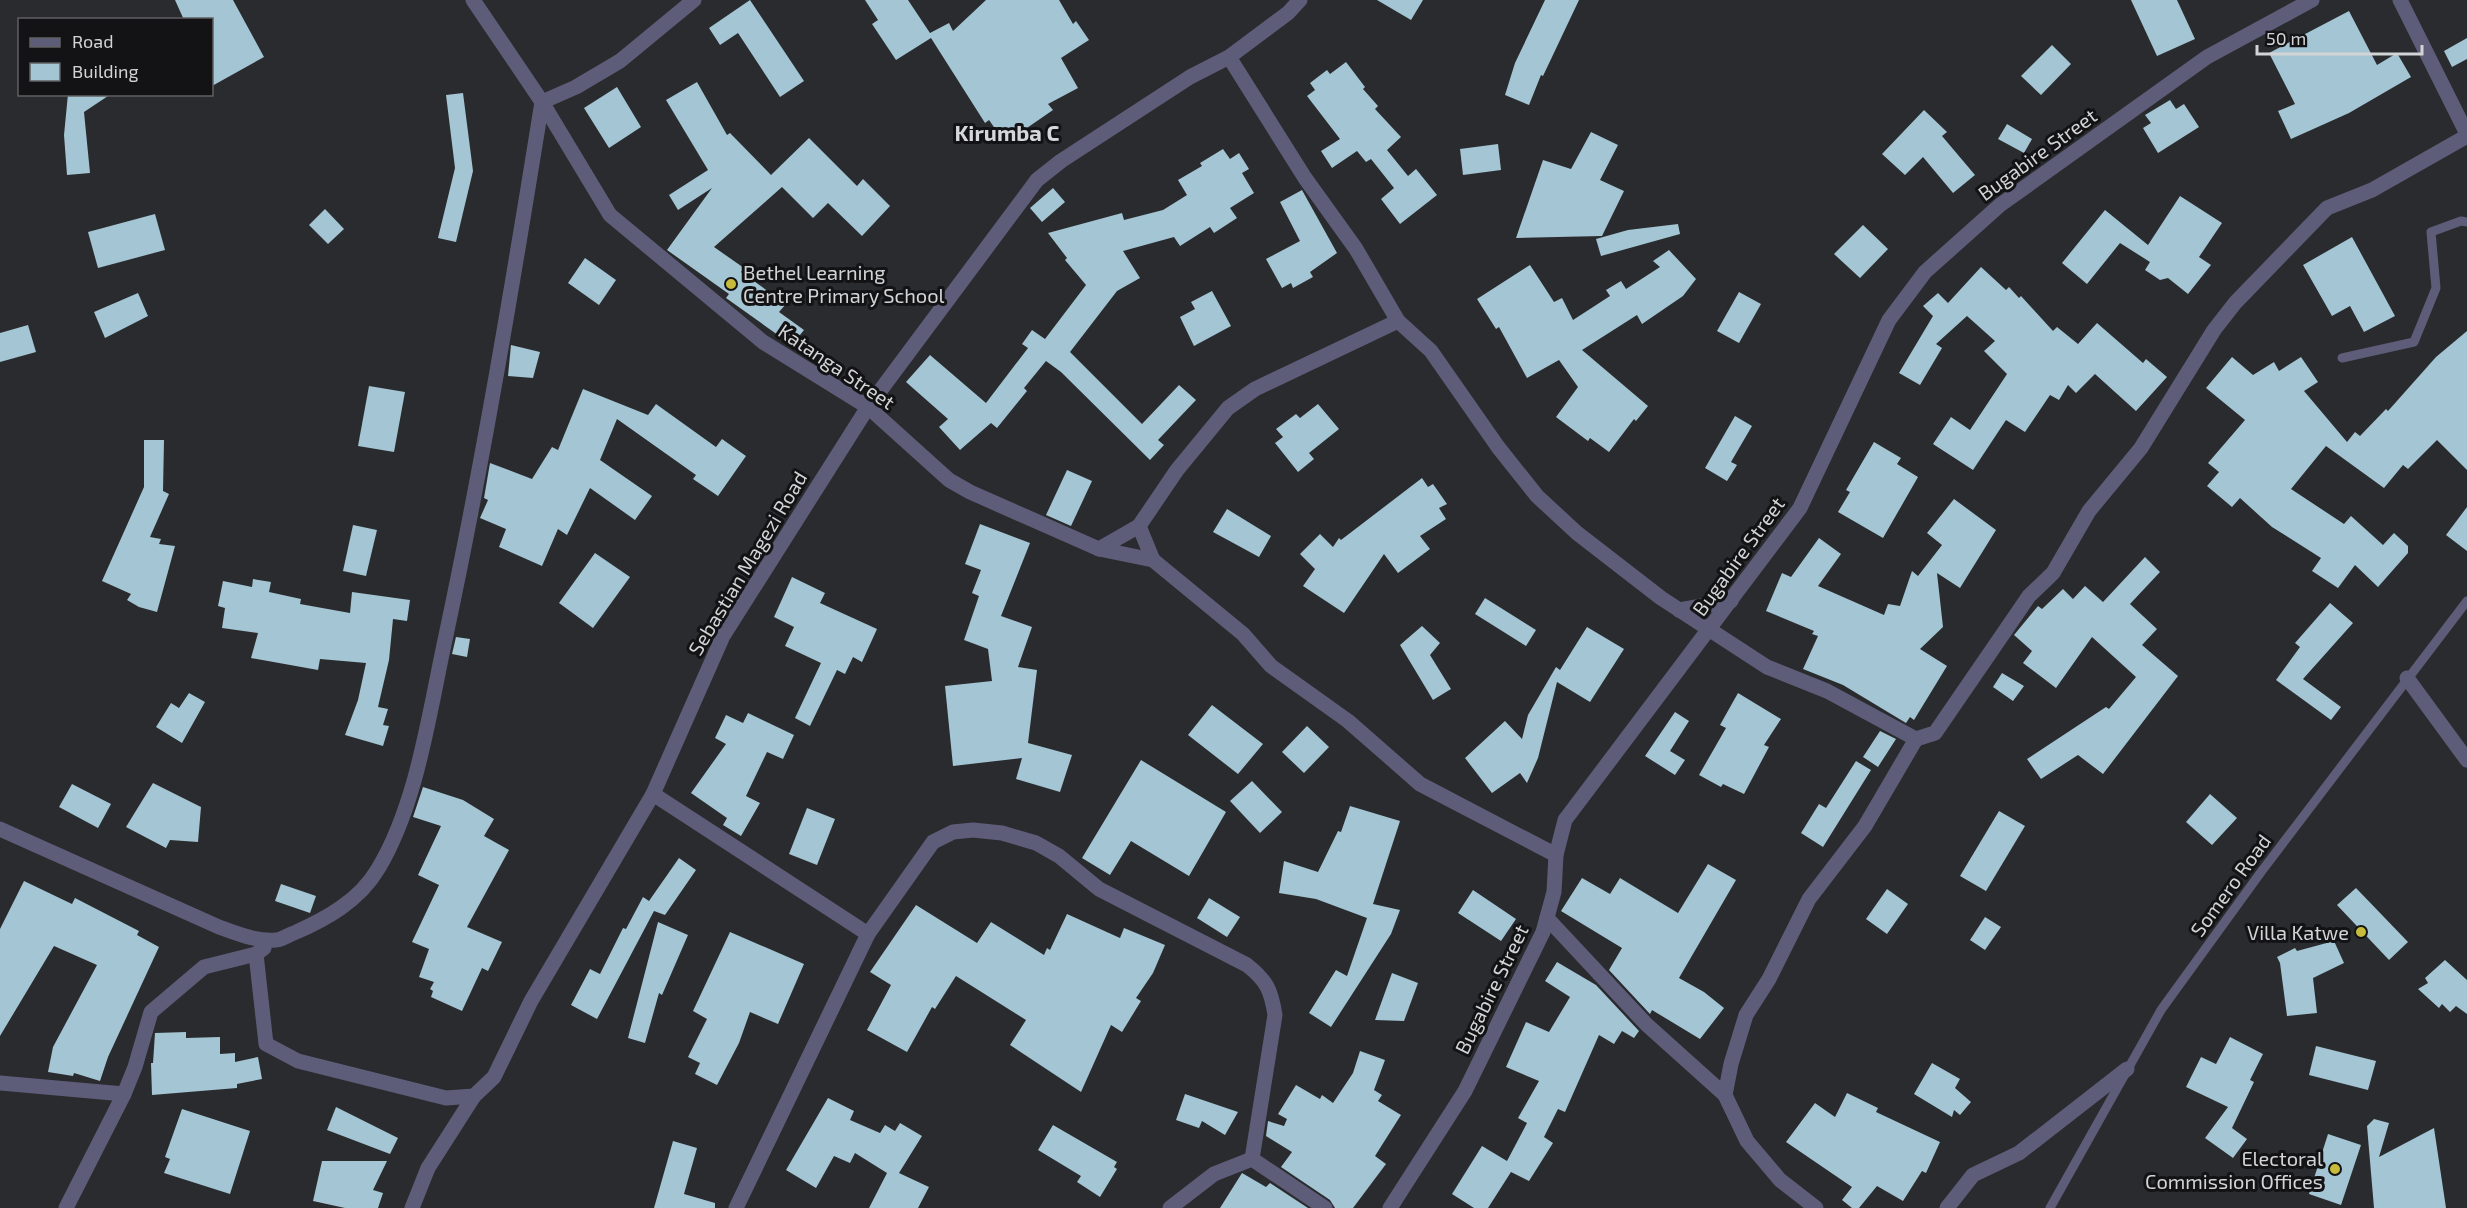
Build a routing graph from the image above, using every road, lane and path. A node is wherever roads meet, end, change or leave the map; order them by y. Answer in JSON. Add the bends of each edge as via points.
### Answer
{"nodes":[{"id":1,"x":473,"y":0,"type":"edge"},
{"id":2,"x":694,"y":0,"type":"edge"},
{"id":3,"x":1300,"y":0,"type":"edge"},
{"id":4,"x":2312,"y":0,"type":"edge"},
{"id":5,"x":2400,"y":0,"type":"edge"},
{"id":6,"x":1229,"y":57,"type":"junction"},
{"id":7,"x":542,"y":102,"type":"junction"},
{"id":8,"x":2467,"y":135,"type":"edge"},
{"id":9,"x":2467,"y":222,"type":"edge"},
{"id":10,"x":1398,"y":321,"type":"junction"},
{"id":11,"x":2342,"y":358,"type":"dead end"},
{"id":12,"x":868,"y":407,"type":"junction"},
{"id":13,"x":1139,"y":526,"type":"junction"},
{"id":14,"x":1099,"y":549,"type":"junction"},
{"id":15,"x":1153,"y":560,"type":"junction"},
{"id":16,"x":1731,"y":601,"type":"junction"},
{"id":17,"x":2467,"y":601,"type":"edge"},
{"id":18,"x":1679,"y":610,"type":"junction"},
{"id":19,"x":1711,"y":631,"type":"junction"},
{"id":20,"x":2407,"y":678,"type":"junction"},
{"id":21,"x":1916,"y":739,"type":"junction"},
{"id":22,"x":2467,"y":760,"type":"edge"},
{"id":23,"x":652,"y":794,"type":"junction"},
{"id":24,"x":0,"y":829,"type":"edge"},
{"id":25,"x":1556,"y":855,"type":"junction"},
{"id":26,"x":1547,"y":918,"type":"junction"},
{"id":27,"x":868,"y":934,"type":"junction"},
{"id":28,"x":277,"y":940,"type":"junction"},
{"id":29,"x":256,"y":954,"type":"junction"},
{"id":30,"x":2127,"y":1069,"type":"junction"},
{"id":31,"x":0,"y":1083,"type":"edge"},
{"id":32,"x":124,"y":1094,"type":"junction"},
{"id":33,"x":1725,"y":1095,"type":"junction"},
{"id":34,"x":474,"y":1096,"type":"junction"},
{"id":35,"x":1252,"y":1159,"type":"junction"},
{"id":36,"x":66,"y":1208,"type":"edge"},
{"id":37,"x":412,"y":1208,"type":"edge"},
{"id":38,"x":736,"y":1208,"type":"edge"},
{"id":39,"x":1170,"y":1208,"type":"edge"},
{"id":40,"x":1325,"y":1208,"type":"edge"},
{"id":41,"x":1390,"y":1208,"type":"edge"},
{"id":42,"x":1816,"y":1208,"type":"edge"},
{"id":43,"x":1947,"y":1208,"type":"edge"},
{"id":44,"x":2050,"y":1208,"type":"edge"}],
"edges":[{"from":1,"to":7,"type":"street","name":"Katanga Street"},
{"from":2,"to":7,"type":"street","via":[[620,61]]},
{"from":3,"to":6,"type":"street","name":"Sebastian Magezi Road"},
{"from":4,"to":16,"type":"street","name":"Bugabire Street","via":[[2206,57],[2000,205],[1924,272],[1889,320],[1800,508]]},
{"from":5,"to":8,"type":"street"},
{"from":6,"to":10,"type":"street","via":[[1305,178],[1356,249]]},
{"from":6,"to":12,"type":"street","name":"Sebastian Magezi Road","via":[[1170,90],[1037,180]]},
{"from":7,"to":12,"type":"street","name":"Katanga Street","via":[[610,215],[763,342]]},
{"from":7,"to":28,"type":"street","via":[[466,539],[422,745],[403,814],[378,870],[358,896],[321,921]]},
{"from":8,"to":21,"type":"street","via":[[2372,190],[2326,208],[2235,303],[2141,448],[2089,511],[2053,573],[2029,596],[1935,733]]},
{"from":9,"to":11,"type":"lane","via":[[2431,232],[2436,288],[2414,342]]},
{"from":10,"to":13,"type":"street","via":[[1255,389],[1228,408],[1177,470]]},
{"from":10,"to":18,"type":"street","via":[[1431,351],[1537,496],[1577,533]]},
{"from":12,"to":14,"type":"street","name":"Katanga Street","via":[[950,480]]},
{"from":12,"to":23,"type":"street","name":"Sebastian Magezi Road","via":[[723,636]]},
{"from":13,"to":14,"type":"street"},
{"from":13,"to":15,"type":"street"},
{"from":14,"to":15,"type":"street","name":"Katanga Street"},
{"from":15,"to":25,"type":"street","name":"Katanga Street","via":[[1243,634],[1271,666],[1348,721],[1420,784]]},
{"from":16,"to":18,"type":"street"},
{"from":16,"to":19,"type":"street","name":"Bugabire Street"},
{"from":17,"to":20,"type":"lane","name":"Somero Road"},
{"from":18,"to":19,"type":"street"},
{"from":19,"to":21,"type":"street","via":[[1767,667],[1827,691]]},
{"from":19,"to":25,"type":"street","name":"Bugabire Street","via":[[1565,820]]},
{"from":20,"to":22,"type":"street"},
{"from":20,"to":30,"type":"lane","name":"Somero Road","via":[[2161,1010]]},
{"from":21,"to":33,"type":"street","via":[[1865,826],[1809,899],[1769,979],[1746,1015]]},
{"from":23,"to":27,"type":"street"},
{"from":23,"to":34,"type":"street","name":"Sebastian Magezi Road","via":[[531,1001],[494,1077]]},
{"from":24,"to":28,"type":"street","via":[[219,927],[251,938]]},
{"from":25,"to":26,"type":"street","name":"Bugabire Street","via":[[1554,892]]},
{"from":26,"to":33,"type":"street","via":[[1646,1024]]},
{"from":26,"to":41,"type":"street","name":"Bugabire Street","via":[[1465,1091]]},
{"from":27,"to":35,"type":"street","via":[[933,842],[953,832],[974,830],[1036,843],[1059,856],[1099,889],[1246,965],[1263,977],[1272,995],[1275,1015]]},
{"from":27,"to":38,"type":"street"},
{"from":28,"to":29,"type":"street"},
{"from":29,"to":32,"type":"street","via":[[204,967],[151,1012]]},
{"from":29,"to":34,"type":"street","via":[[266,1044],[298,1061],[446,1098]]},
{"from":30,"to":43,"type":"street","via":[[2019,1153],[1973,1175]]},
{"from":30,"to":44,"type":"lane","name":"Somero Road"},
{"from":31,"to":32,"type":"street"},
{"from":32,"to":36,"type":"street"},
{"from":33,"to":42,"type":"street","via":[[1748,1141],[1780,1180]]},
{"from":34,"to":37,"type":"street","name":"Sebastian Magezi Road","via":[[428,1168]]},
{"from":35,"to":39,"type":"street","via":[[1214,1174]]},
{"from":35,"to":40,"type":"street"}]}
